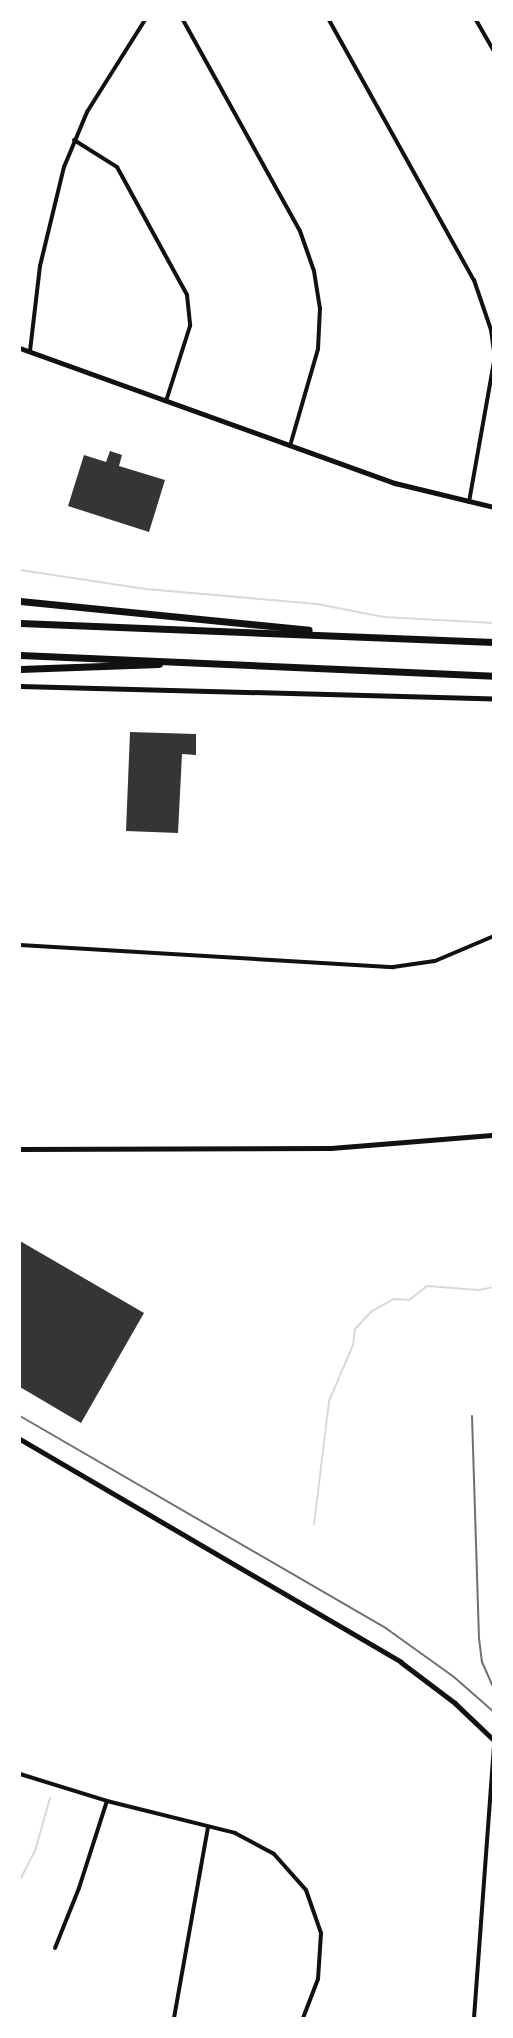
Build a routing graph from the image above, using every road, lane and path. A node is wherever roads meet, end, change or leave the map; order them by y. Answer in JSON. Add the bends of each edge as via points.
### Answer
{"nodes":[{"id":1,"x":145,"y":20,"type":"edge"},
{"id":2,"x":183,"y":20,"type":"edge"},
{"id":3,"x":329,"y":20,"type":"edge"},
{"id":4,"x":476,"y":20,"type":"edge"},
{"id":5,"x":494,"y":51,"type":"edge"},
{"id":6,"x":74,"y":140,"type":"junction"},
{"id":7,"x":20,"y":348,"type":"edge"},
{"id":8,"x":30,"y":351,"type":"junction"},
{"id":9,"x":494,"y":352,"type":"edge"},
{"id":10,"x":494,"y":361,"type":"edge"},
{"id":11,"x":166,"y":402,"type":"junction"},
{"id":12,"x":290,"y":446,"type":"junction"},
{"id":13,"x":469,"y":502,"type":"junction"},
{"id":14,"x":494,"y":507,"type":"edge"},
{"id":15,"x":20,"y":602,"type":"edge"},
{"id":16,"x":20,"y":623,"type":"edge"},
{"id":17,"x":350,"y":636,"type":"junction"},
{"id":18,"x":494,"y":642,"type":"edge"},
{"id":19,"x":20,"y":655,"type":"edge"},
{"id":20,"x":179,"y":662,"type":"junction"},
{"id":21,"x":20,"y":669,"type":"edge"},
{"id":22,"x":494,"y":676,"type":"edge"},
{"id":23,"x":20,"y":686,"type":"edge"},
{"id":24,"x":494,"y":698,"type":"edge"},
{"id":25,"x":494,"y":936,"type":"edge"},
{"id":26,"x":20,"y":945,"type":"edge"},
{"id":27,"x":494,"y":1135,"type":"edge"},
{"id":28,"x":20,"y":1149,"type":"edge"},
{"id":29,"x":20,"y":1439,"type":"edge"},
{"id":30,"x":494,"y":1740,"type":"edge"},
{"id":31,"x":494,"y":1747,"type":"edge"},
{"id":32,"x":20,"y":1774,"type":"edge"},
{"id":33,"x":107,"y":1801,"type":"junction"},
{"id":34,"x":208,"y":1827,"type":"junction"},
{"id":35,"x":55,"y":1948,"type":"dead end"},
{"id":36,"x":174,"y":2019,"type":"edge"},
{"id":37,"x":303,"y":2019,"type":"edge"},
{"id":38,"x":474,"y":2019,"type":"edge"}],
"edges":[{"from":1,"to":6,"type":"street","via":[[108,73]]},
{"from":2,"to":12,"type":"street","via":[[300,231],[314,271],[320,308],[318,349]]},
{"from":3,"to":9,"type":"street","via":[[474,280],[487,312]]},
{"from":4,"to":5,"type":"street"},
{"from":6,"to":8,"type":"street","via":[[48,223]]},
{"from":6,"to":11,"type":"street","via":[[117,167],[187,294],[190,326]]},
{"from":7,"to":8,"type":"street"},
{"from":8,"to":11,"type":"street"},
{"from":10,"to":13,"type":"street"},
{"from":11,"to":12,"type":"street"},
{"from":12,"to":13,"type":"street","via":[[395,483]]},
{"from":13,"to":14,"type":"street"},
{"from":15,"to":17,"type":"highway","via":[[223,619]]},
{"from":16,"to":17,"type":"highway"},
{"from":17,"to":18,"type":"highway"},
{"from":19,"to":20,"type":"highway"},
{"from":20,"to":21,"type":"highway","via":[[128,668]]},
{"from":20,"to":22,"type":"highway"},
{"from":23,"to":24,"type":"street"},
{"from":25,"to":26,"type":"street","via":[[435,961],[401,967]]},
{"from":27,"to":28,"type":"street","via":[[331,1148]]},
{"from":29,"to":30,"type":"street","via":[[401,1662],[455,1703]]},
{"from":31,"to":38,"type":"street"},
{"from":32,"to":33,"type":"street"},
{"from":33,"to":34,"type":"street"},
{"from":33,"to":35,"type":"street"},
{"from":34,"to":36,"type":"street"},
{"from":34,"to":37,"type":"street","via":[[263,1846],[286,1864],[306,1890],[318,1920],[322,1949],[318,1979]]}]}
